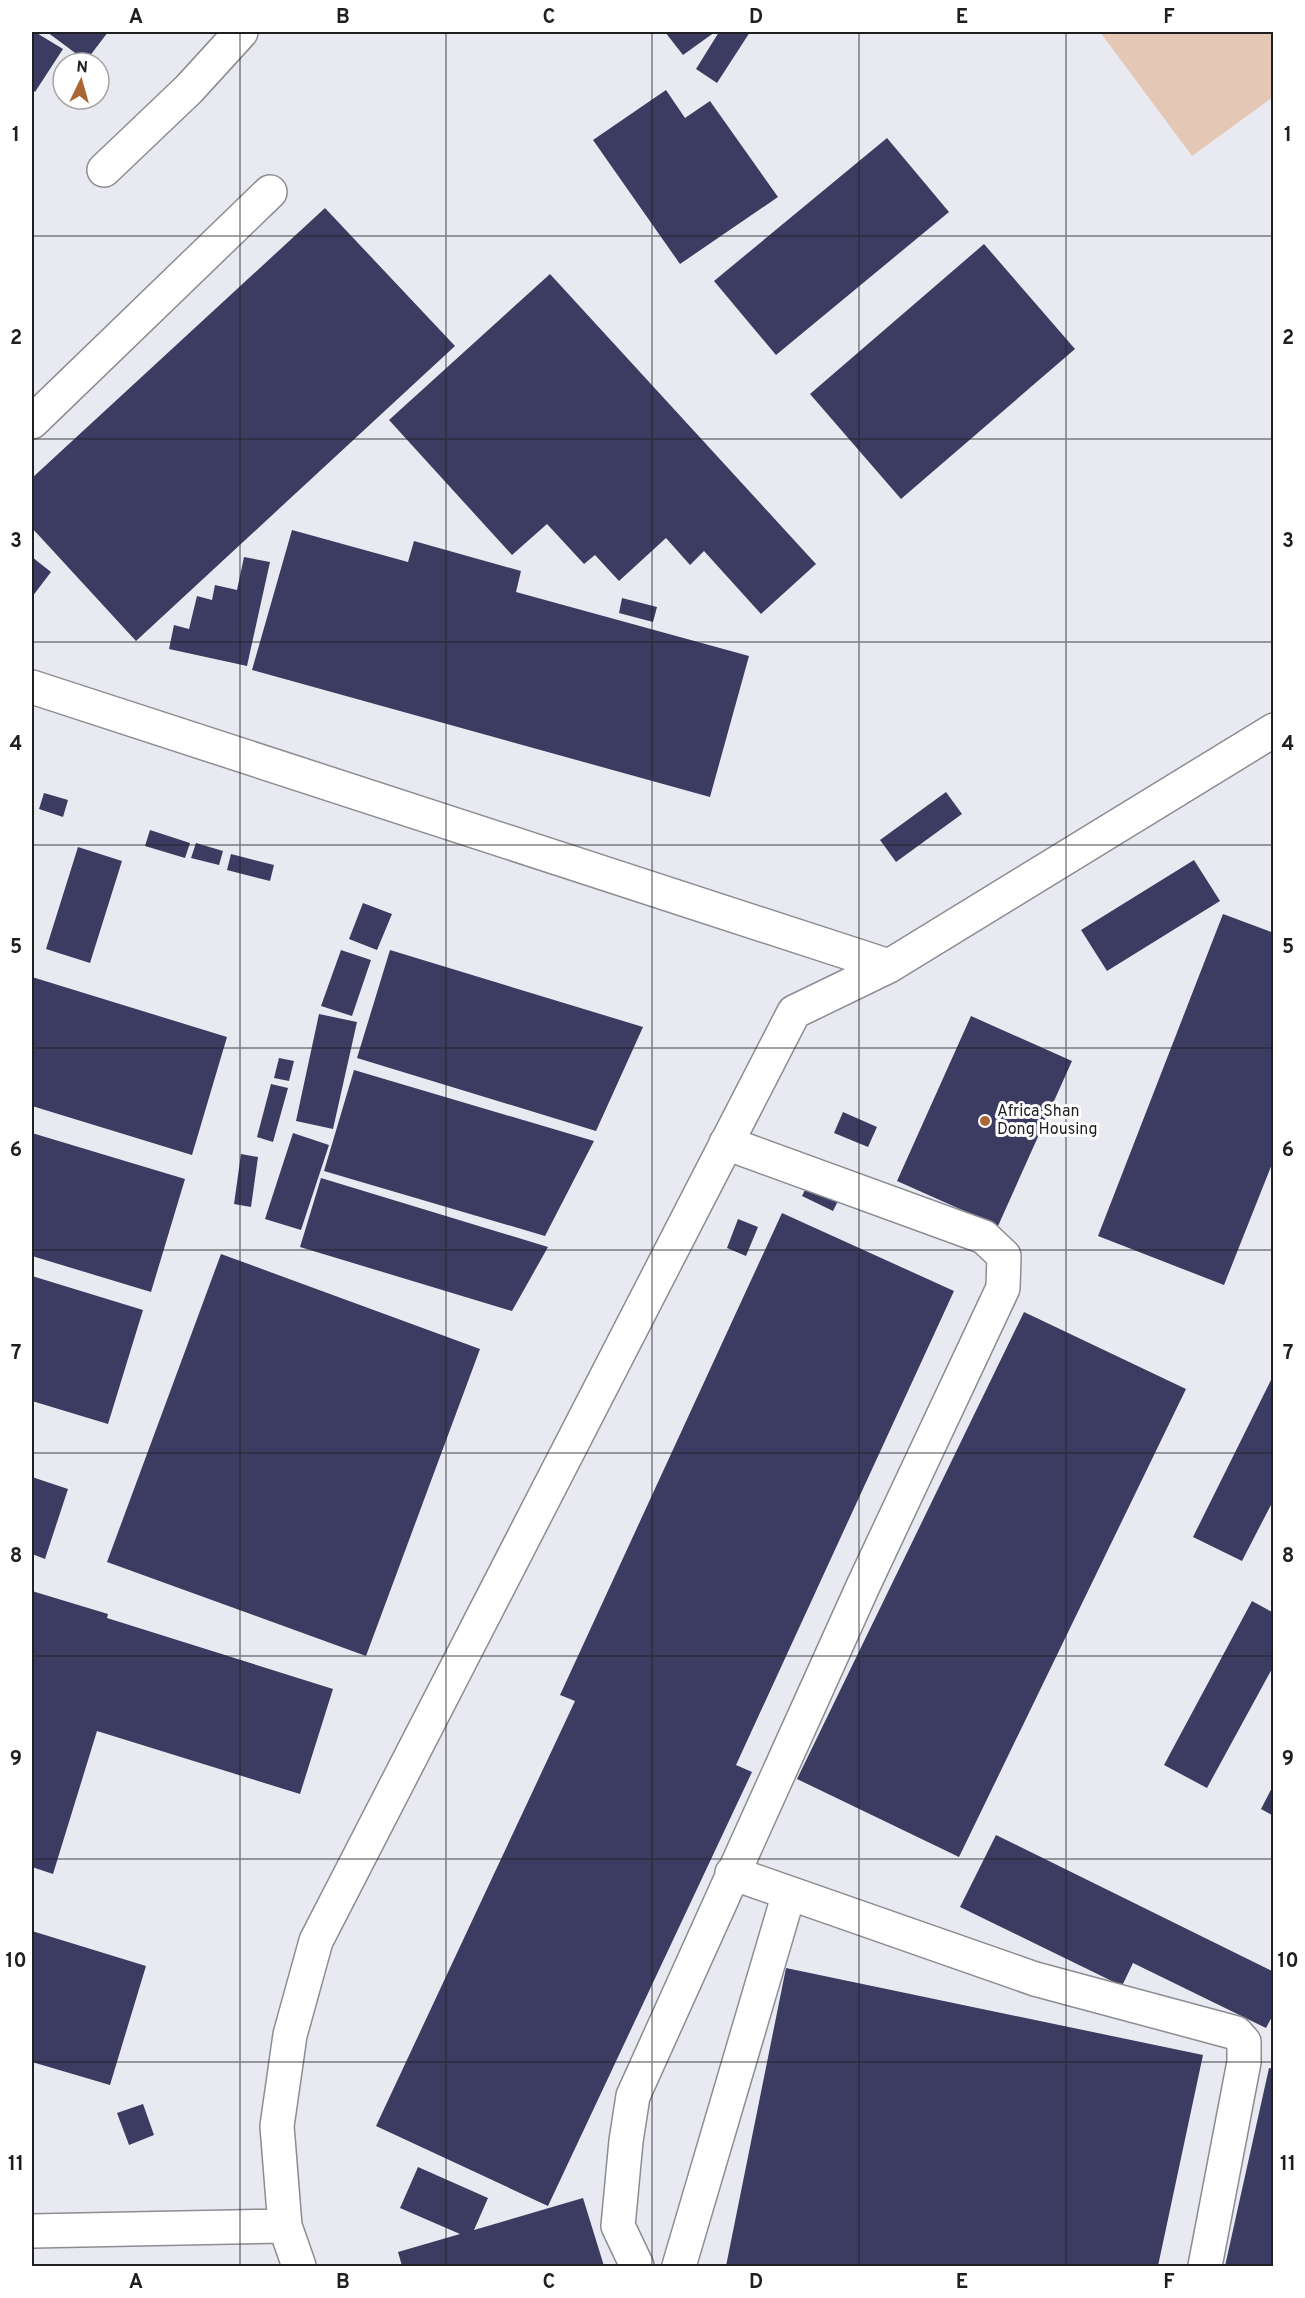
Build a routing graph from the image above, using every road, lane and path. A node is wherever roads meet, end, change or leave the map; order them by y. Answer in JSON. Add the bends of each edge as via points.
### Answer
{"nodes":[{"id":1,"x":241,"y":32,"type":"edge"},
{"id":2,"x":104,"y":170,"type":"dead end"},
{"id":3,"x":270,"y":192,"type":"dead end"},
{"id":4,"x":32,"y":422,"type":"edge"},
{"id":5,"x":32,"y":687,"type":"edge"},
{"id":6,"x":1274,"y":730,"type":"edge"},
{"id":7,"x":889,"y":966,"type":"junction"},
{"id":8,"x":726,"y":1143,"type":"junction"},
{"id":9,"x":732,"y":1873,"type":"junction"},
{"id":10,"x":789,"y":1893,"type":"junction"},
{"id":11,"x":285,"y":2226,"type":"junction"},
{"id":12,"x":32,"y":2231,"type":"edge"},
{"id":13,"x":299,"y":2266,"type":"edge"},
{"id":14,"x":637,"y":2266,"type":"edge"},
{"id":15,"x":679,"y":2266,"type":"edge"},
{"id":16,"x":1205,"y":2266,"type":"edge"}],
"edges":[{"from":1,"to":2,"type":"street","via":[[189,89]]},
{"from":3,"to":4,"type":"street"},
{"from":5,"to":7,"type":"street"},
{"from":6,"to":7,"type":"street"},
{"from":7,"to":8,"type":"street","via":[[794,1012]]},
{"from":8,"to":9,"type":"street","via":[[984,1237],[1004,1256],[1003,1288]]},
{"from":8,"to":11,"type":"street","via":[[316,1941],[290,2035],[277,2126]]},
{"from":9,"to":10,"type":"street"},
{"from":9,"to":14,"type":"street","via":[[633,2096],[618,2226]]},
{"from":10,"to":15,"type":"street"},
{"from":10,"to":16,"type":"street","via":[[1035,1979],[1236,2033],[1244,2042],[1244,2062]]},
{"from":11,"to":12,"type":"street"},
{"from":11,"to":13,"type":"street"}]}
